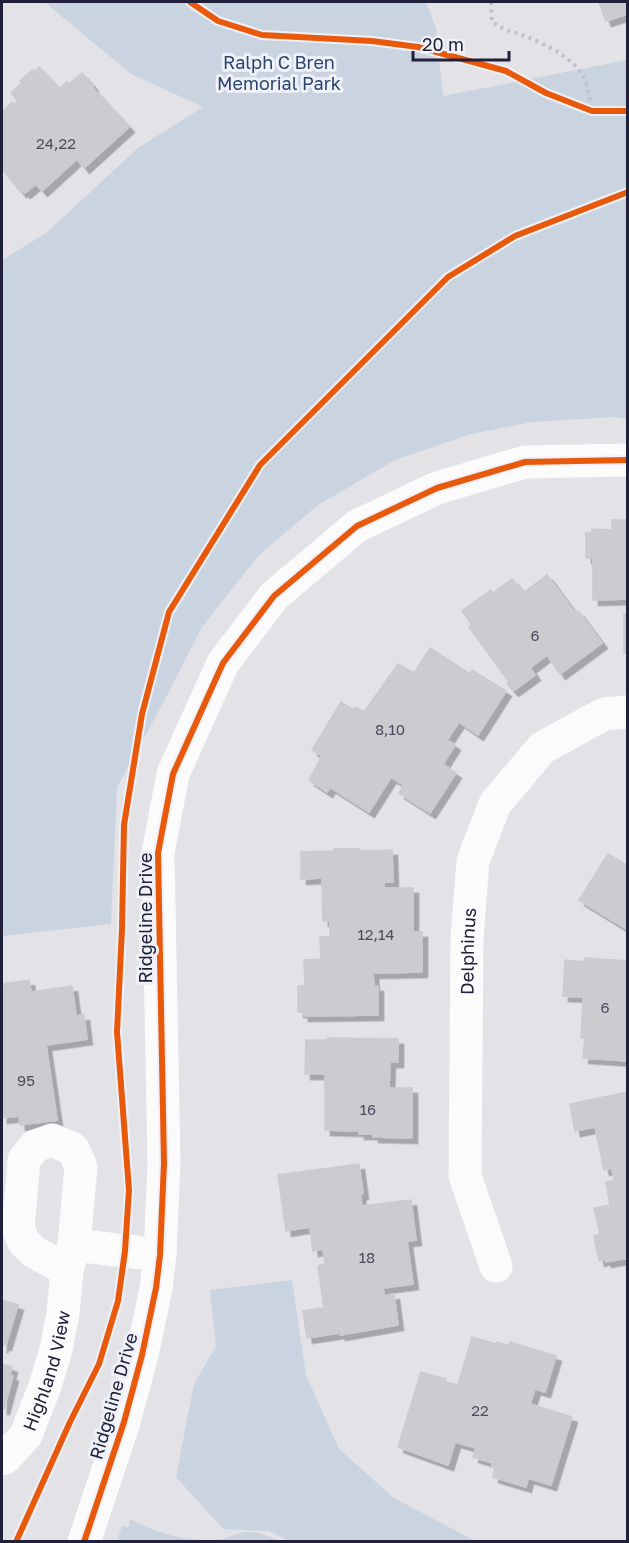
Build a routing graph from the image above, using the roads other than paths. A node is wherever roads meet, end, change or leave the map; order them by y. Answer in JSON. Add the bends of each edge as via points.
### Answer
{"nodes":[{"id":1,"x":627,"y":460,"type":"edge"},
{"id":2,"x":627,"y":712,"type":"edge"},
{"id":3,"x":160,"y":1255,"type":"junction"},
{"id":4,"x":496,"y":1266,"type":"dead end"},
{"id":5,"x":2,"y":1459,"type":"edge"},
{"id":6,"x":84,"y":1542,"type":"edge"}],
"edges":[{"from":1,"to":3,"type":"street","name":"Ridgeline Drive","via":[[525,462],[437,488],[357,526],[274,596],[223,663],[173,774],[158,853],[164,1163]]},
{"from":2,"to":4,"type":"street","name":"Delphinus","via":[[604,714],[542,748],[495,804],[473,861],[467,938],[465,1176]]},
{"from":3,"to":5,"type":"street","name":"Highland View","via":[[70,1258],[56,1350],[45,1386],[27,1435]]},
{"from":3,"to":6,"type":"street","name":"Ridgeline Drive","via":[[142,1355]]}]}
